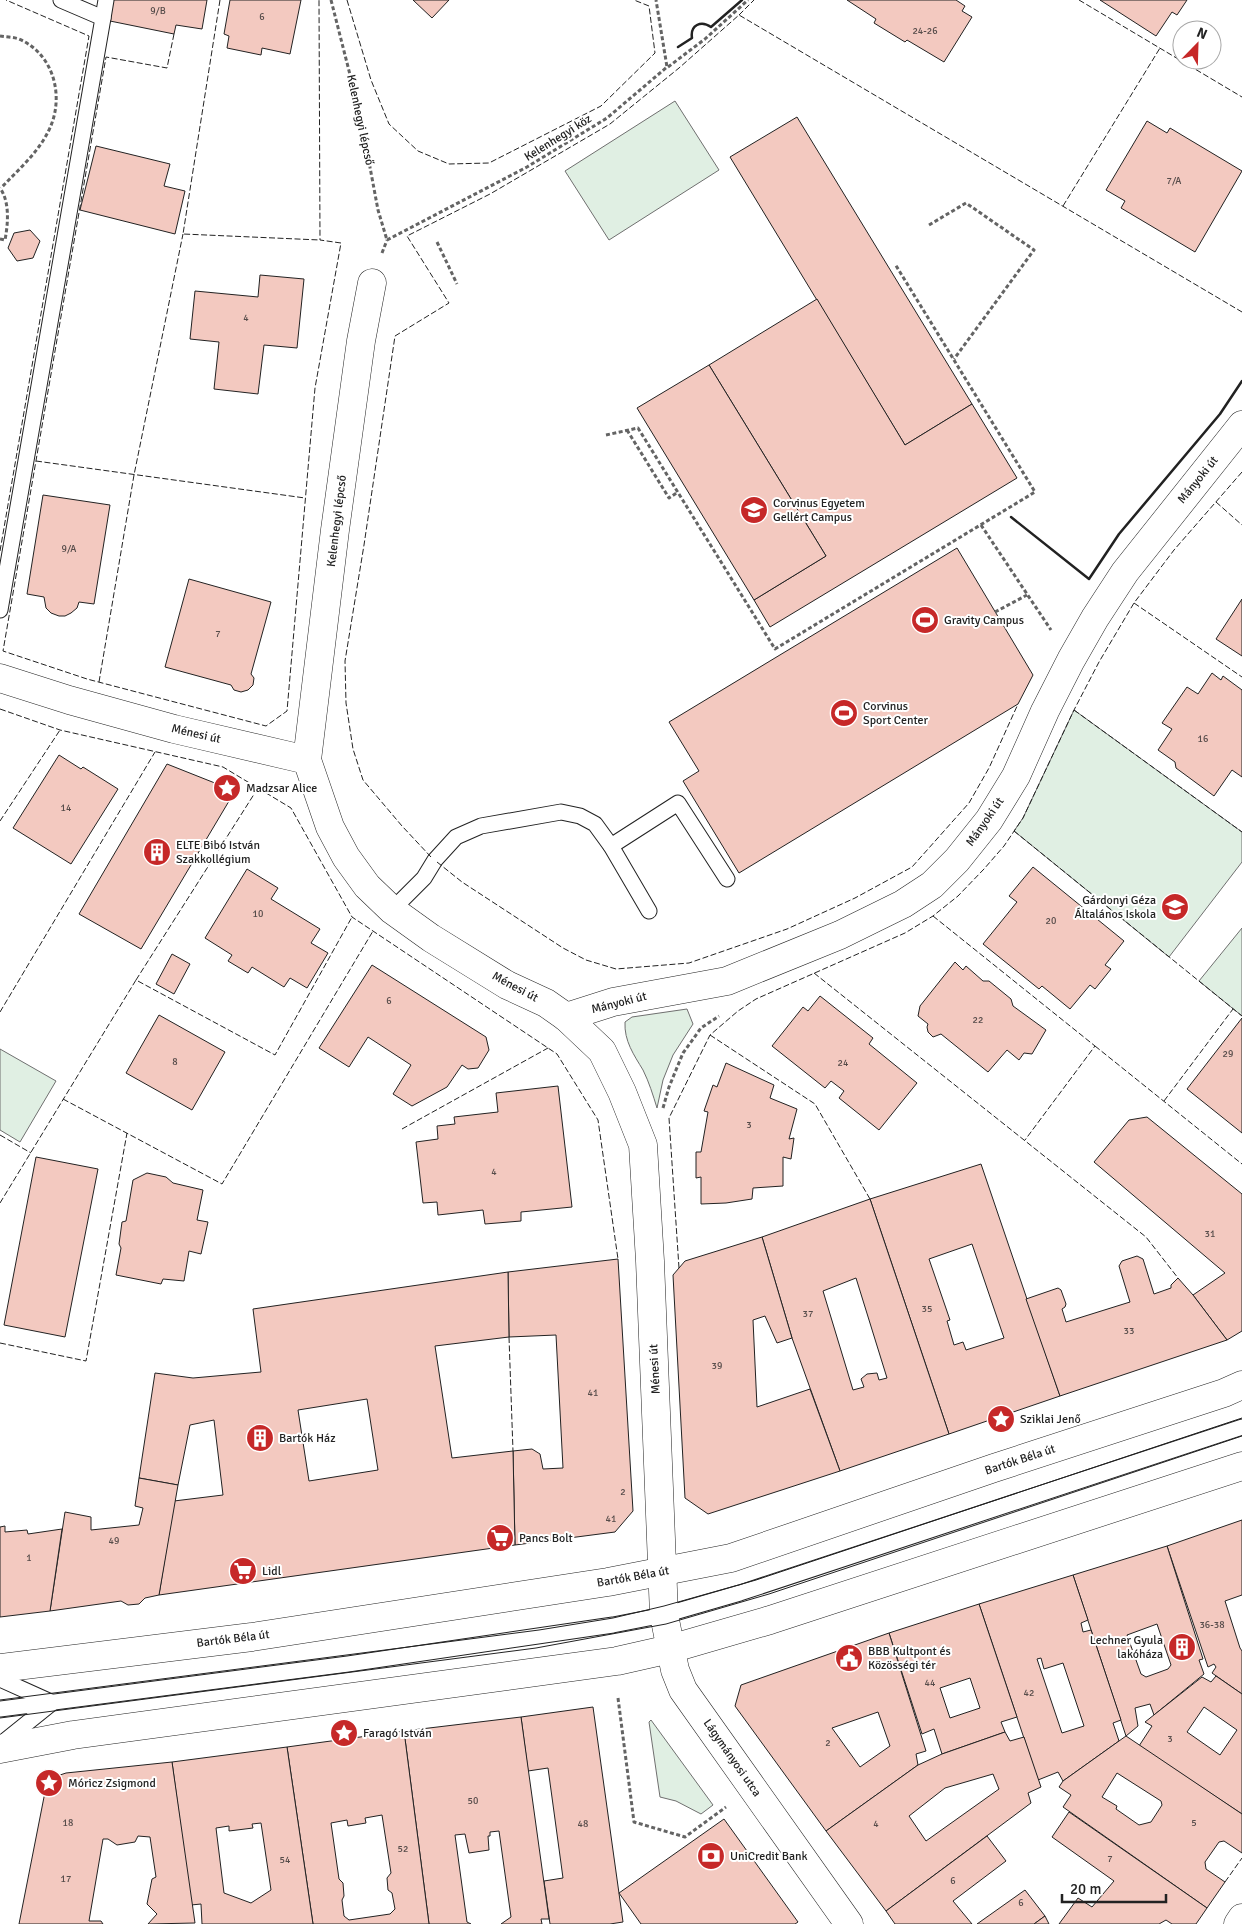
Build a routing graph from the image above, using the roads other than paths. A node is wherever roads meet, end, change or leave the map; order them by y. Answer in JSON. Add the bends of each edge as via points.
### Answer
{"nodes":[{"id":1,"x":61,"y":0,"type":"edge"},
{"id":2,"x":106,"y":0,"type":"edge"},
{"id":3,"x":103,"y":18,"type":"junction"},
{"id":4,"x":372,"y":283,"type":"dead end"},
{"id":5,"x":1242,"y":425,"type":"edge"},
{"id":6,"x":0,"y":610,"type":"edge"},
{"id":7,"x":0,"y":678,"type":"edge"},
{"id":8,"x":307,"y":760,"type":"junction"},
{"id":9,"x":611,"y":846,"type":"junction"},
{"id":10,"x":727,"y":879,"type":"dead end"},
{"id":11,"x":392,"y":910,"type":"junction"},
{"id":12,"x":649,"y":911,"type":"dead end"},
{"id":13,"x":566,"y":1017,"type":"junction"},
{"id":14,"x":1242,"y":1385,"type":"edge"},
{"id":15,"x":1242,"y":1427,"type":"edge"},
{"id":16,"x":1242,"y":1466,"type":"edge"},
{"id":17,"x":662,"y":1572,"type":"junction"},
{"id":18,"x":664,"y":1615,"type":"junction"},
{"id":19,"x":670,"y":1649,"type":"junction"},
{"id":20,"x":0,"y":1668,"type":"edge"},
{"id":21,"x":0,"y":1679,"type":"edge"},
{"id":22,"x":52,"y":1703,"type":"junction"},
{"id":23,"x":0,"y":1709,"type":"edge"},
{"id":24,"x":0,"y":1747,"type":"edge"},
{"id":25,"x":1242,"y":1918,"type":"edge"},
{"id":26,"x":843,"y":1922,"type":"edge"},
{"id":27,"x":1238,"y":1924,"type":"edge"}],
"edges":[{"from":1,"to":3,"type":"lane"},
{"from":2,"to":3,"type":"lane"},
{"from":3,"to":6,"type":"lane"},
{"from":4,"to":8,"type":"street","name":"Kelenhegyi lépcső","via":[[336,520]]},
{"from":5,"to":13,"type":"street","name":"Mányoki út","via":[[1125,572],[1071,660],[1016,776],[988,820],[957,860],[932,885],[903,904],[840,935],[727,981],[613,1002]]},
{"from":7,"to":8,"type":"street","name":"Ménesi út","via":[[174,729]]},
{"from":8,"to":11,"type":"street","name":"Ménesi út","via":[[330,827],[346,857]]},
{"from":9,"to":10,"type":"lane","via":[[678,803]]},
{"from":9,"to":11,"type":"lane","via":[[596,824],[561,812],[481,826],[456,836],[424,878]]},
{"from":9,"to":12,"type":"lane"},
{"from":11,"to":13,"type":"street","name":"Ménesi út","via":[[507,985],[546,1003]]},
{"from":13,"to":17,"type":"street","name":"Ménesi út","via":[[602,1051],[643,1145]]},
{"from":14,"to":17,"type":"street","name":"Bartók Béla út","via":[[731,1558]]},
{"from":15,"to":18,"type":"lane","via":[[749,1590]]},
{"from":16,"to":19,"type":"street","via":[[770,1620]]},
{"from":17,"to":18,"type":"street","name":"Lágymányosi utca"},
{"from":17,"to":20,"type":"street","name":"Bartók Béla út","via":[[252,1637]]},
{"from":18,"to":19,"type":"street","name":"Lágymányosi utca"},
{"from":18,"to":22,"type":"lane","via":[[348,1664]]},
{"from":19,"to":24,"type":"street","via":[[617,1661]]},
{"from":19,"to":26,"type":"street","name":"Lágymányosi utca","via":[[684,1690]]},
{"from":21,"to":22,"type":"lane"},
{"from":22,"to":23,"type":"lane"},
{"from":22,"to":24,"type":"lane"},
{"from":25,"to":27,"type":"street"}]}
